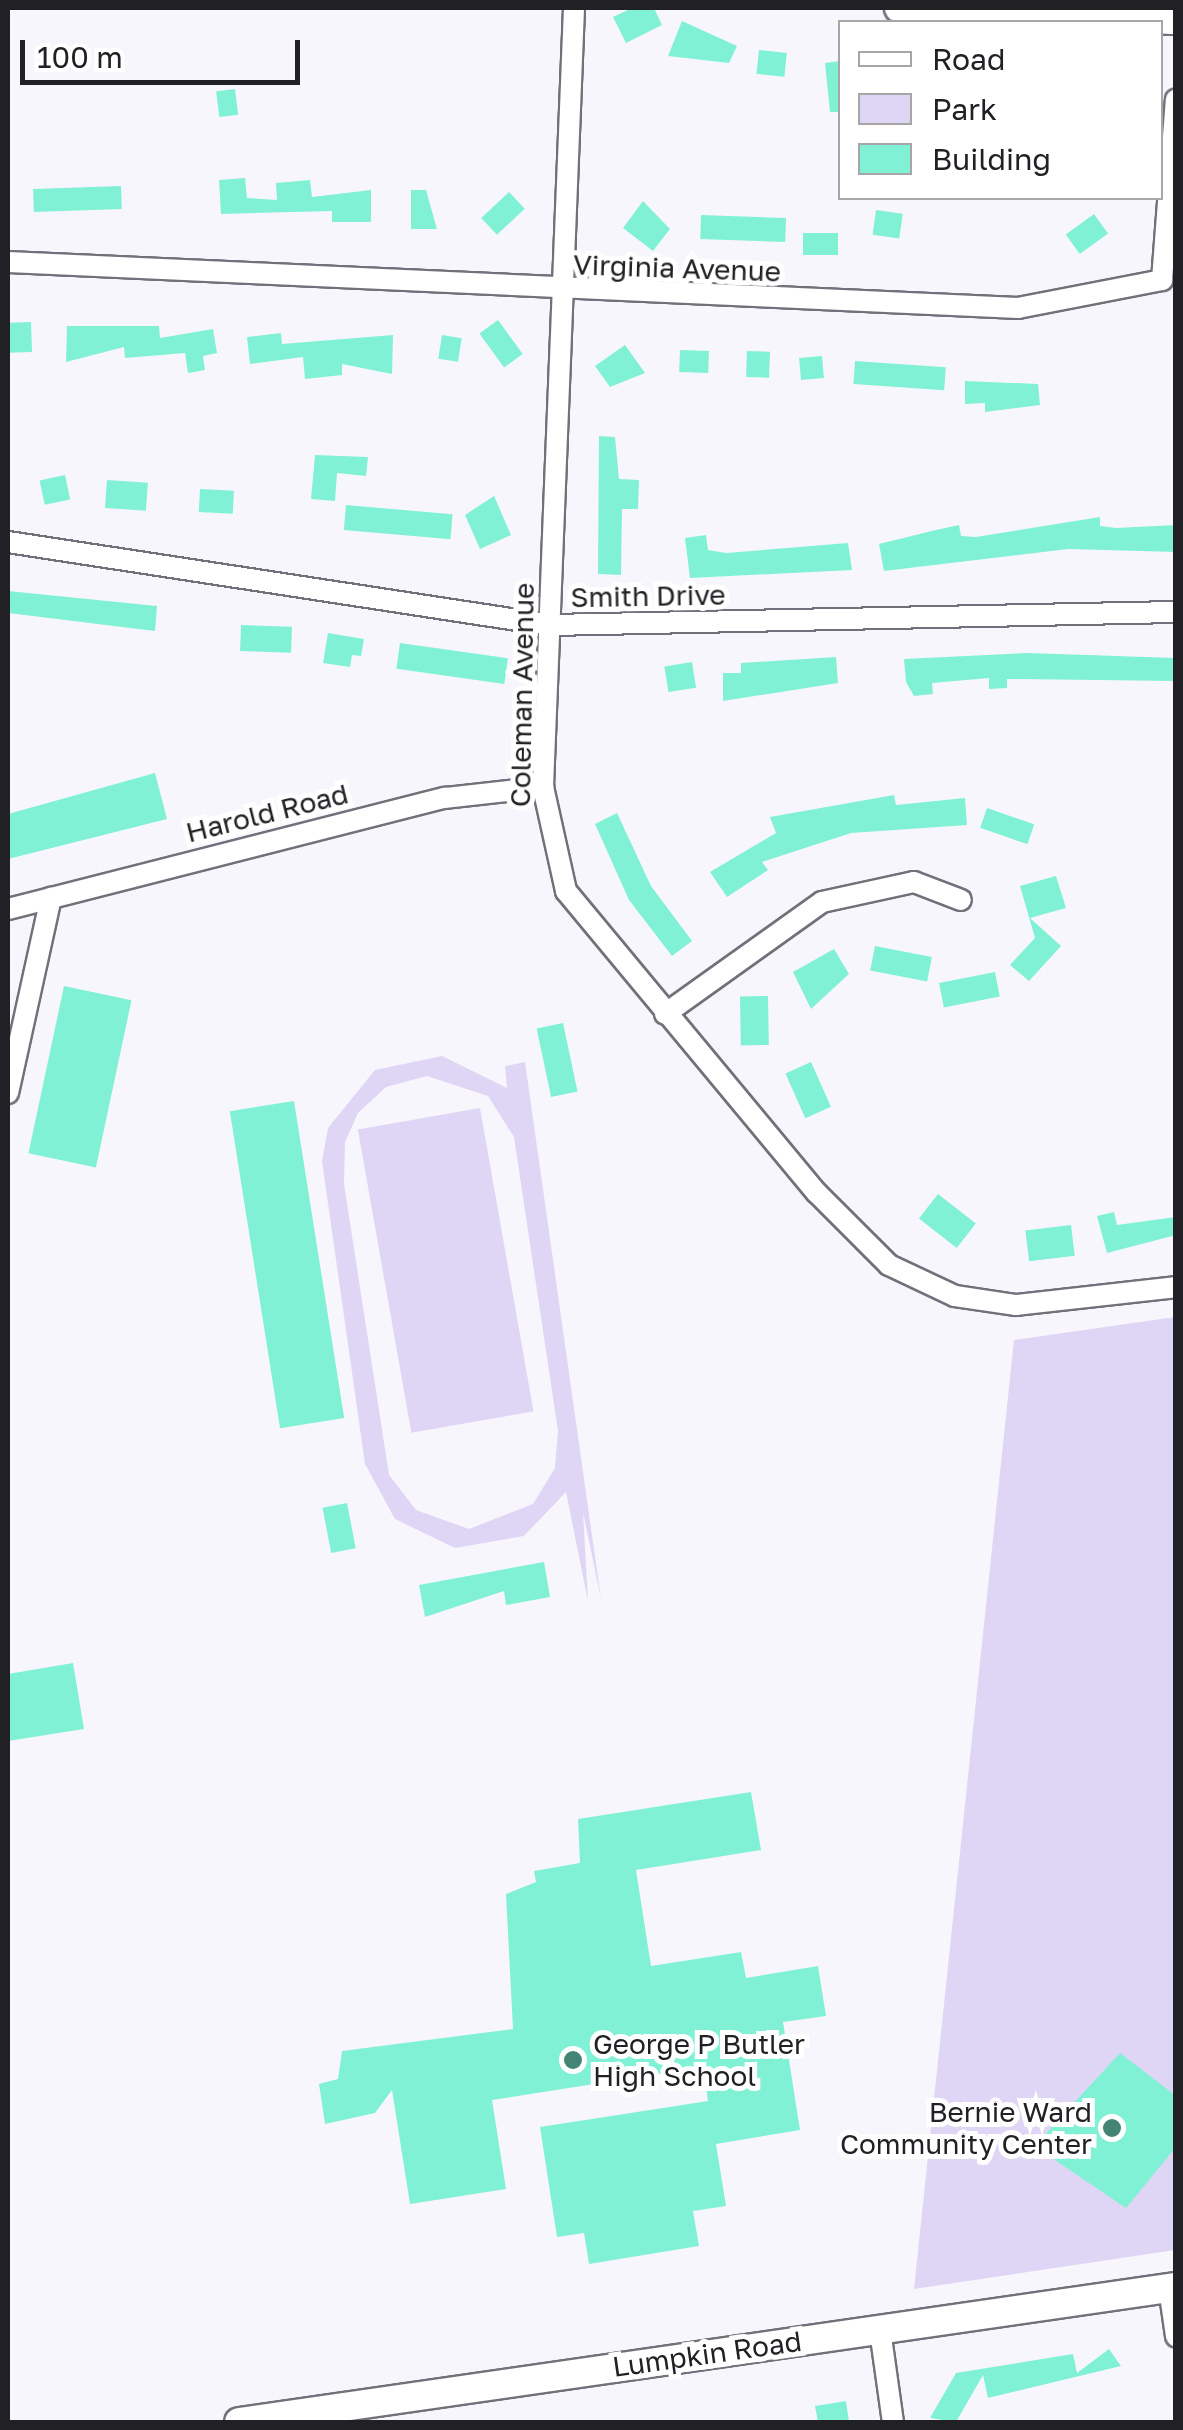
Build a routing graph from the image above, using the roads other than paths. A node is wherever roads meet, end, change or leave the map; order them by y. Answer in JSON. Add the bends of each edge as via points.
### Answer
{"nodes":[{"id":1,"x":574,"y":8,"type":"edge"},
{"id":2,"x":899,"y":8,"type":"edge"},
{"id":3,"x":1176,"y":20,"type":"edge"},
{"id":4,"x":1176,"y":100,"type":"edge"},
{"id":5,"x":8,"y":262,"type":"edge"},
{"id":6,"x":561,"y":291,"type":"junction"},
{"id":7,"x":8,"y":542,"type":"edge"},
{"id":8,"x":1176,"y":612,"type":"edge"},
{"id":9,"x":550,"y":625,"type":"junction"},
{"id":10,"x":543,"y":787,"type":"junction"},
{"id":11,"x":51,"y":898,"type":"junction"},
{"id":12,"x":961,"y":900,"type":"dead end"},
{"id":13,"x":8,"y":909,"type":"edge"},
{"id":14,"x":665,"y":1014,"type":"junction"},
{"id":15,"x":8,"y":1093,"type":"edge"},
{"id":16,"x":1176,"y":1288,"type":"edge"},
{"id":17,"x":1172,"y":2288,"type":"edge"},
{"id":18,"x":880,"y":2330,"type":"junction"},
{"id":19,"x":1176,"y":2336,"type":"edge"},
{"id":20,"x":365,"y":2413,"type":"edge"},
{"id":21,"x":240,"y":2422,"type":"edge"},
{"id":22,"x":893,"y":2422,"type":"edge"}],
"edges":[{"from":1,"to":6,"type":"street","name":"Coleman Avenue"},
{"from":2,"to":3,"type":"main road"},
{"from":4,"to":6,"type":"street","name":"Virginia Avenue","via":[[1162,280],[1018,308]]},
{"from":5,"to":6,"type":"street","name":"Virginia Avenue"},
{"from":6,"to":9,"type":"street","name":"Coleman Avenue"},
{"from":7,"to":9,"type":"street","name":"Smith Drive"},
{"from":8,"to":9,"type":"street","name":"Smith Drive"},
{"from":9,"to":10,"type":"street","name":"Coleman Avenue"},
{"from":10,"to":11,"type":"street","name":"Harold Road","via":[[445,798]]},
{"from":10,"to":14,"type":"street","name":"Coleman Avenue","via":[[566,891]]},
{"from":11,"to":13,"type":"street","name":"Harold Road"},
{"from":11,"to":15,"type":"street"},
{"from":12,"to":14,"type":"street","via":[[914,882],[822,902]]},
{"from":14,"to":16,"type":"street","name":"Coleman Avenue","via":[[862,1242],[914,1280],[1016,1305]]},
{"from":17,"to":18,"type":"main road","name":"Lumpkin Road"},
{"from":17,"to":19,"type":"street"},
{"from":18,"to":20,"type":"main road","name":"Lumpkin Road"},
{"from":18,"to":22,"type":"street"},
{"from":20,"to":21,"type":"main road","name":"Lumpkin Road"}]}
